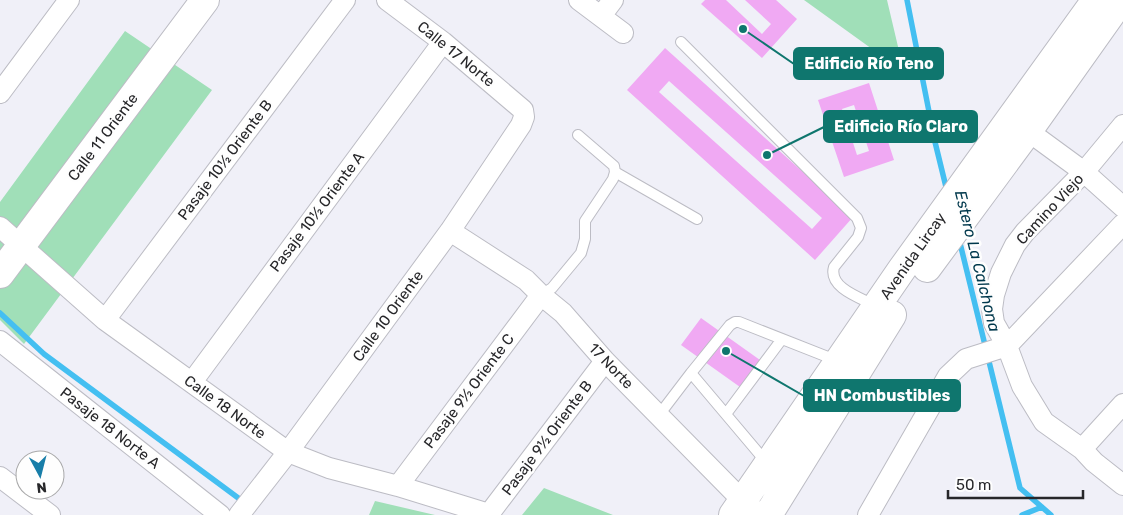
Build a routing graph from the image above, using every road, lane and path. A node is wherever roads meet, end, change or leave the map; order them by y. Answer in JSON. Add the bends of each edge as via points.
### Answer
{"nodes":[{"id":1,"x":69,"y":0,"type":"edge"},
{"id":2,"x":205,"y":0,"type":"edge"},
{"id":3,"x":345,"y":0,"type":"edge"},
{"id":4,"x":387,"y":0,"type":"edge"},
{"id":5,"x":579,"y":0,"type":"edge"},
{"id":6,"x":613,"y":0,"type":"edge"},
{"id":7,"x":1096,"y":0,"type":"edge"},
{"id":8,"x":1121,"y":0,"type":"edge"},
{"id":9,"x":601,"y":16,"type":"junction"},
{"id":10,"x":624,"y":33,"type":"dead end"},
{"id":11,"x":443,"y":42,"type":"junction"},
{"id":12,"x":681,"y":42,"type":"dead end"},
{"id":13,"x":0,"y":93,"type":"edge"},
{"id":14,"x":523,"y":110,"type":"joint"},
{"id":15,"x":1123,"y":125,"type":"edge"},
{"id":16,"x":1028,"y":130,"type":"junction"},
{"id":17,"x":578,"y":135,"type":"dead end"},
{"id":18,"x":615,"y":172,"type":"junction"},
{"id":19,"x":1084,"y":172,"type":"junction"},
{"id":20,"x":968,"y":195,"type":"junction"},
{"id":21,"x":1123,"y":207,"type":"edge"},
{"id":22,"x":697,"y":220,"type":"dead end"},
{"id":23,"x":1123,"y":224,"type":"edge"},
{"id":24,"x":0,"y":227,"type":"edge"},
{"id":25,"x":450,"y":231,"type":"junction"},
{"id":26,"x":22,"y":246,"type":"junction"},
{"id":27,"x":924,"y":257,"type":"junction"},
{"id":28,"x":0,"y":274,"type":"edge"},
{"id":29,"x":541,"y":295,"type":"junction"},
{"id":30,"x":877,"y":307,"type":"junction"},
{"id":31,"x":106,"y":320,"type":"junction"},
{"id":32,"x":782,"y":339,"type":"junction"},
{"id":33,"x":0,"y":341,"type":"edge"},
{"id":34,"x":993,"y":350,"type":"junction"},
{"id":35,"x":605,"y":361,"type":"junction"},
{"id":36,"x":838,"y":361,"type":"junction"},
{"id":37,"x":691,"y":373,"type":"junction"},
{"id":38,"x":192,"y":382,"type":"junction"},
{"id":39,"x":1123,"y":404,"type":"edge"},
{"id":40,"x":726,"y":414,"type":"junction"},
{"id":41,"x":659,"y":415,"type":"junction"},
{"id":42,"x":1082,"y":449,"type":"junction"},
{"id":43,"x":288,"y":452,"type":"junction"},
{"id":44,"x":768,"y":465,"type":"junction"},
{"id":45,"x":0,"y":477,"type":"edge"},
{"id":46,"x":1123,"y":485,"type":"edge"},
{"id":47,"x":398,"y":486,"type":"junction"},
{"id":48,"x":746,"y":510,"type":"edge"},
{"id":49,"x":489,"y":514,"type":"edge"},
{"id":50,"x":50,"y":515,"type":"edge"},
{"id":51,"x":220,"y":515,"type":"edge"},
{"id":52,"x":239,"y":515,"type":"edge"},
{"id":53,"x":768,"y":515,"type":"edge"},
{"id":54,"x":868,"y":515,"type":"edge"}],
"edges":[{"from":1,"to":13,"type":"street"},
{"from":2,"to":26,"type":"main road","name":"Calle 11 Oriente"},
{"from":3,"to":31,"type":"street","name":"Pasaje 10½ Oriente B"},
{"from":4,"to":11,"type":"street","name":"Calle 17 Norte"},
{"from":5,"to":9,"type":"street"},
{"from":6,"to":9,"type":"street"},
{"from":7,"to":20,"type":"main road","name":"Avenida Lircay"},
{"from":8,"to":16,"type":"main road","name":"Avenida Lircay"},
{"from":9,"to":10,"type":"street"},
{"from":11,"to":14,"type":"street","name":"Calle 17 Norte"},
{"from":11,"to":38,"type":"street","name":"Pasaje 10½ Oriente A"},
{"from":12,"to":30,"type":"lane","via":[[857,218],[861,228],[858,237],[834,267],[834,278],[837,285]]},
{"from":14,"to":25,"type":"street","name":"Calle 10 Oriente","via":[[521,125]]},
{"from":15,"to":19,"type":"street","name":"Camino Viejo"},
{"from":16,"to":19,"type":"street"},
{"from":16,"to":20,"type":"main road","name":"Avenida Lircay"},
{"from":17,"to":18,"type":"lane","via":[[614,166]]},
{"from":18,"to":22,"type":"lane"},
{"from":18,"to":29,"type":"lane","via":[[585,222],[581,253],[552,288]]},
{"from":19,"to":21,"type":"street"},
{"from":19,"to":34,"type":"street","name":"Camino Viejo","via":[[1015,245],[994,295]]},
{"from":20,"to":27,"type":"main road","name":"Avenida Lircay"},
{"from":23,"to":34,"type":"street"},
{"from":24,"to":26,"type":"street","name":"Calle 18 Norte"},
{"from":25,"to":29,"type":"street","name":"17 Norte","via":[[526,280]]},
{"from":25,"to":43,"type":"street","name":"Calle 10 Oriente"},
{"from":26,"to":28,"type":"main road","name":"Calle 11 Oriente"},
{"from":26,"to":31,"type":"street","name":"Calle 18 Norte"},
{"from":27,"to":30,"type":"main road","name":"Avenida Lircay"},
{"from":27,"to":53,"type":"main road","name":"Avenida Lircay","via":[[892,315]]},
{"from":29,"to":35,"type":"street","name":"17 Norte","via":[[563,313]]},
{"from":29,"to":47,"type":"street","name":"Pasaje 9½ Oriente C"},
{"from":30,"to":36,"type":"main road","name":"Avenida Lircay"},
{"from":31,"to":38,"type":"street","name":"Calle 18 Norte"},
{"from":32,"to":36,"type":"lane"},
{"from":32,"to":37,"type":"lane","via":[[735,322]]},
{"from":32,"to":40,"type":"lane"},
{"from":33,"to":51,"type":"street","name":"Pasaje 18 Norte A"},
{"from":34,"to":42,"type":"street","name":"Camino Viejo","via":[[1022,386],[1044,422]]},
{"from":34,"to":54,"type":"street","via":[[966,359],[948,376]]},
{"from":35,"to":41,"type":"street","name":"17 Norte"},
{"from":35,"to":49,"type":"street","name":"Pasaje 9½ Oriente B"},
{"from":36,"to":44,"type":"main road","name":"Avenida Lircay"},
{"from":37,"to":40,"type":"lane"},
{"from":37,"to":41,"type":"lane"},
{"from":38,"to":43,"type":"street","name":"Calle 18 Norte"},
{"from":39,"to":42,"type":"street"},
{"from":40,"to":44,"type":"lane"},
{"from":41,"to":48,"type":"street","name":"17 Norte"},
{"from":42,"to":46,"type":"street","name":"Camino Viejo"},
{"from":43,"to":47,"type":"street","name":"Calle 18 Norte","via":[[329,468]]},
{"from":43,"to":52,"type":"street","name":"Calle 10 Oriente"},
{"from":44,"to":48,"type":"main road","name":"Avenida Lircay"},
{"from":45,"to":50,"type":"street"},
{"from":47,"to":49,"type":"street","name":"Calle 18 Norte"}]}
